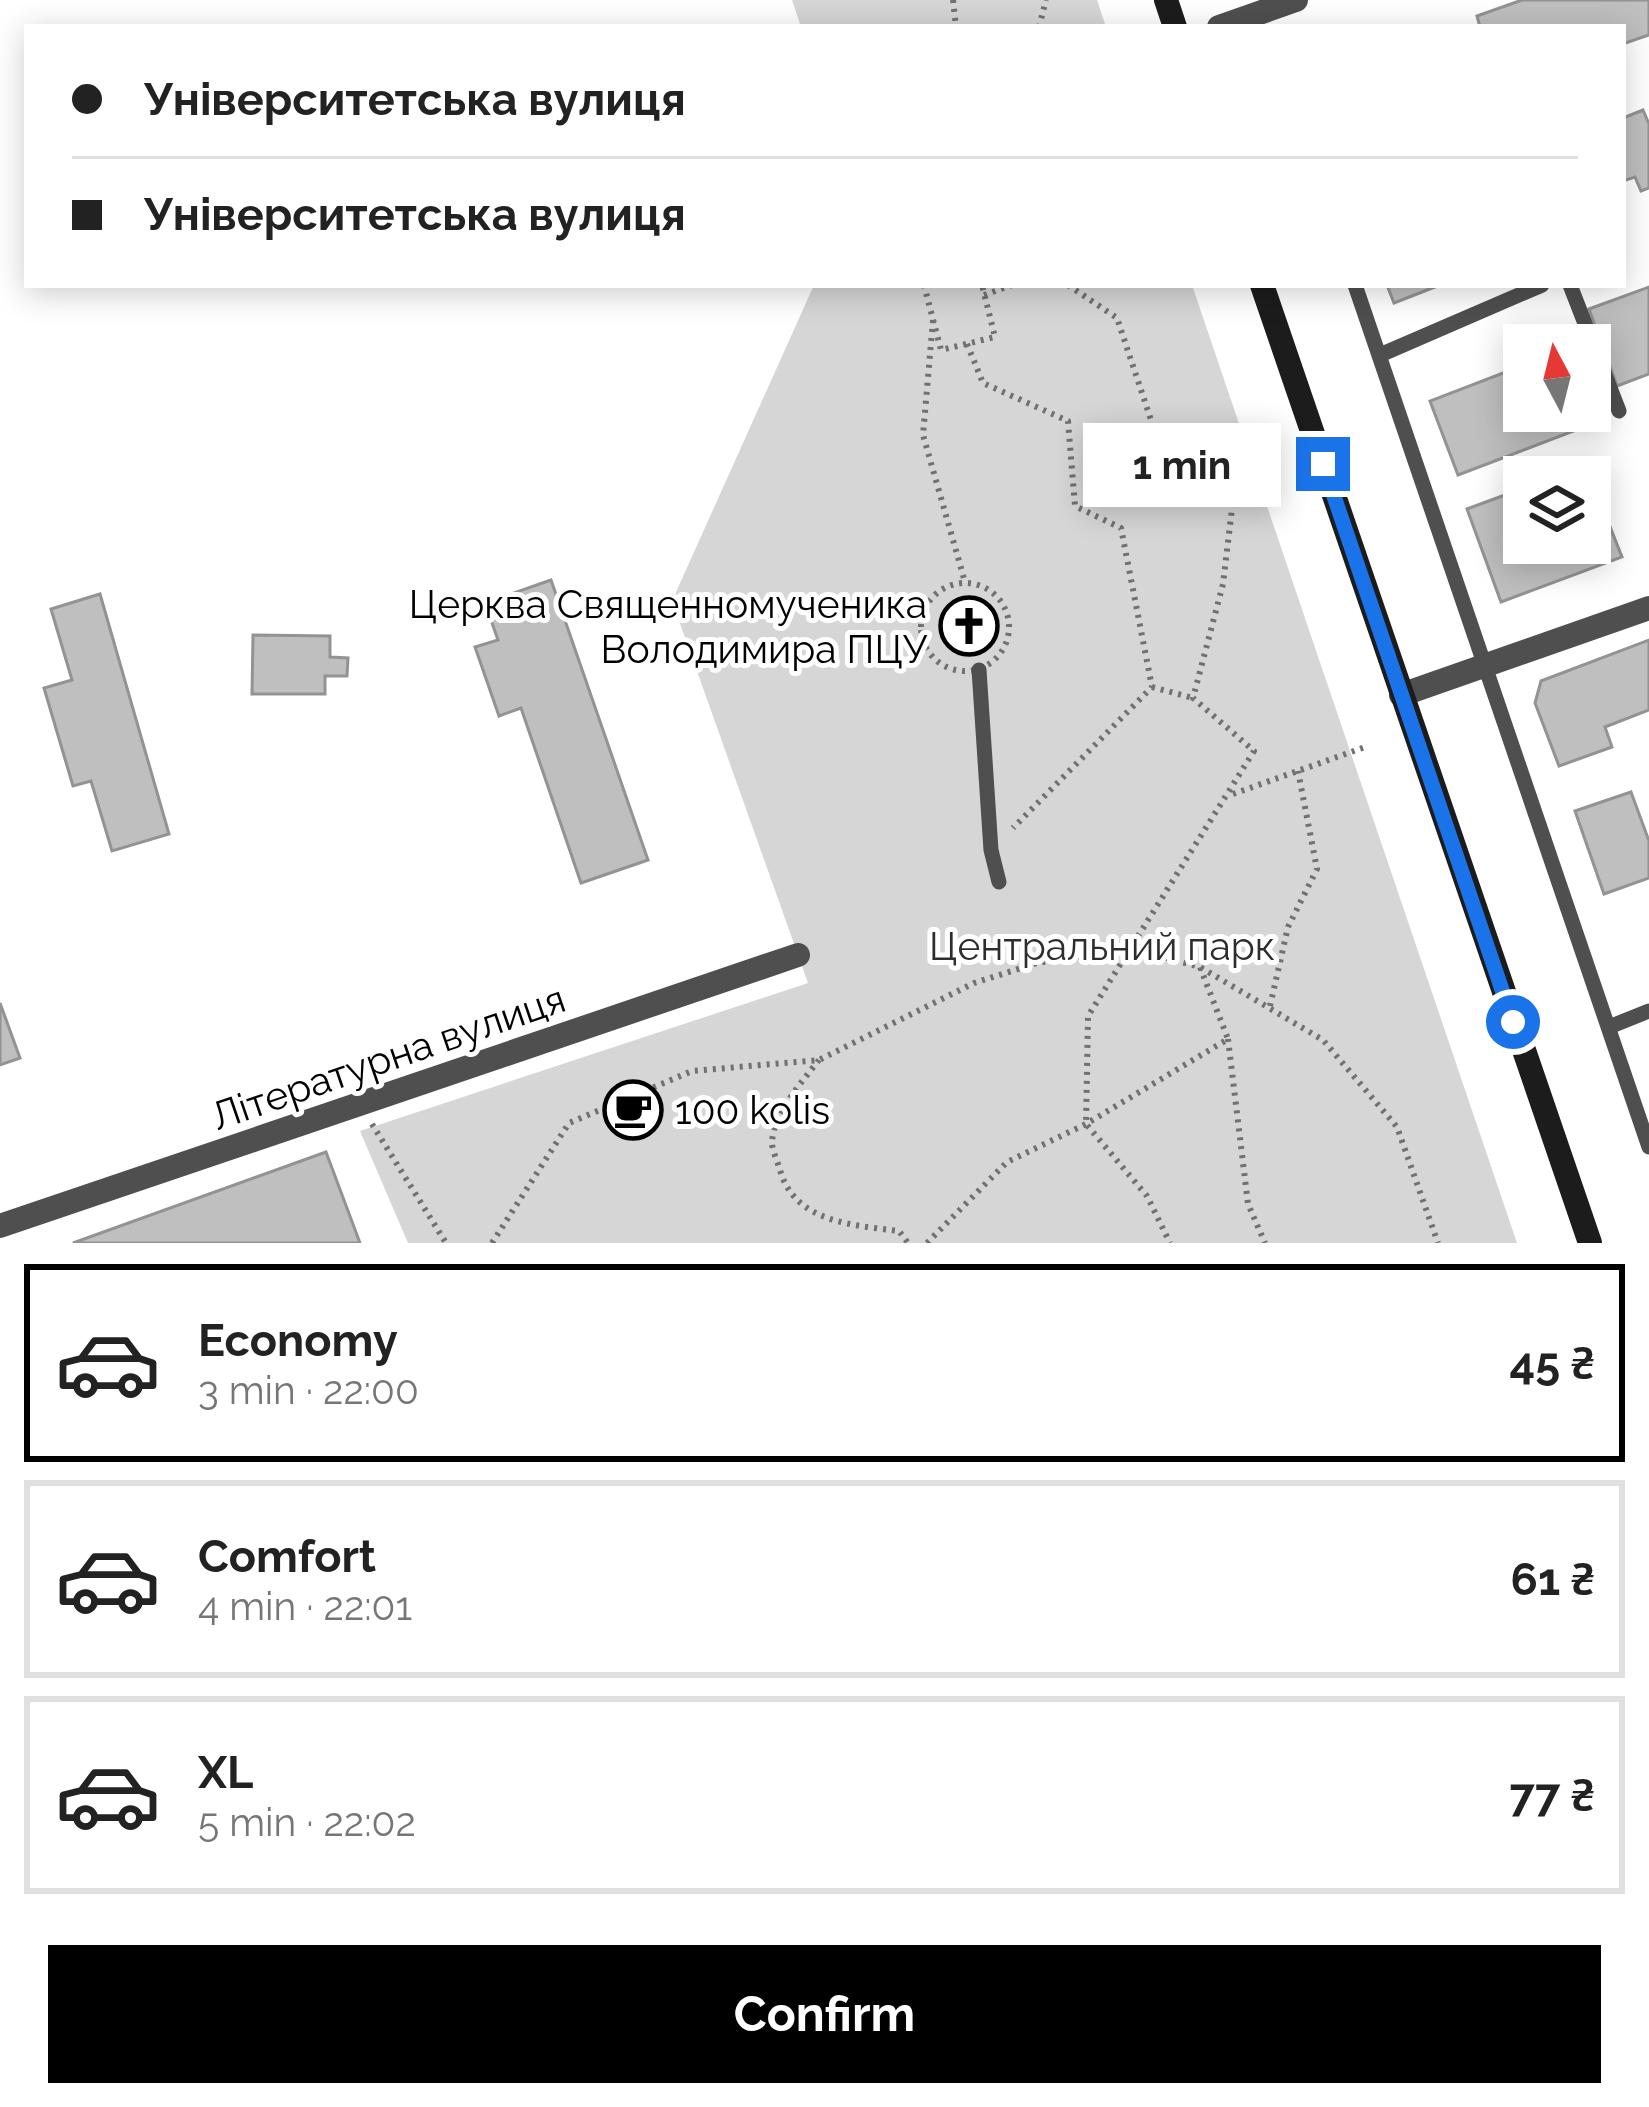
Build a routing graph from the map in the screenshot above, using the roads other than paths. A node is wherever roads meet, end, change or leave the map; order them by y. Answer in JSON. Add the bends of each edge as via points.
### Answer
{"nodes":[{"id":1,"x":1296,"y":0,"type":"edge"},
{"id":2,"x":1260,"y":13,"type":"edge"},
{"id":3,"x":1228,"y":24,"type":"edge"},
{"id":4,"x":1263,"y":288,"type":"edge"},
{"id":5,"x":1356,"y":288,"type":"edge"},
{"id":6,"x":1535,"y":288,"type":"edge"},
{"id":7,"x":1571,"y":288,"type":"edge"},
{"id":8,"x":1380,"y":355,"type":"junction"},
{"id":9,"x":1619,"y":411,"type":"dead end"},
{"id":10,"x":1649,"y":608,"type":"edge"},
{"id":11,"x":1487,"y":665,"type":"junction"},
{"id":12,"x":979,"y":670,"type":"road end"},
{"id":13,"x":1401,"y":695,"type":"junction"},
{"id":14,"x":999,"y":883,"type":"dead end"},
{"id":15,"x":799,"y":955,"type":"dead end"},
{"id":16,"x":1649,"y":1012,"type":"edge"},
{"id":17,"x":1609,"y":1027,"type":"junction"},
{"id":18,"x":1649,"y":1148,"type":"edge"},
{"id":19,"x":0,"y":1226,"type":"edge"},
{"id":20,"x":1590,"y":1243,"type":"edge"}],
"edges":[{"from":1,"to":2,"type":"street"},
{"from":2,"to":3,"type":"street"},
{"from":4,"to":13,"type":"main road"},
{"from":5,"to":8,"type":"lane"},
{"from":6,"to":8,"type":"lane"},
{"from":7,"to":9,"type":"lane"},
{"from":8,"to":11,"type":"lane"},
{"from":10,"to":11,"type":"street"},
{"from":11,"to":13,"type":"street"},
{"from":11,"to":17,"type":"lane"},
{"from":12,"to":14,"type":"lane"},
{"from":13,"to":20,"type":"main road"},
{"from":15,"to":19,"type":"street","name":"Літературна вулиця"},
{"from":16,"to":17,"type":"lane"},
{"from":17,"to":18,"type":"lane"}]}
